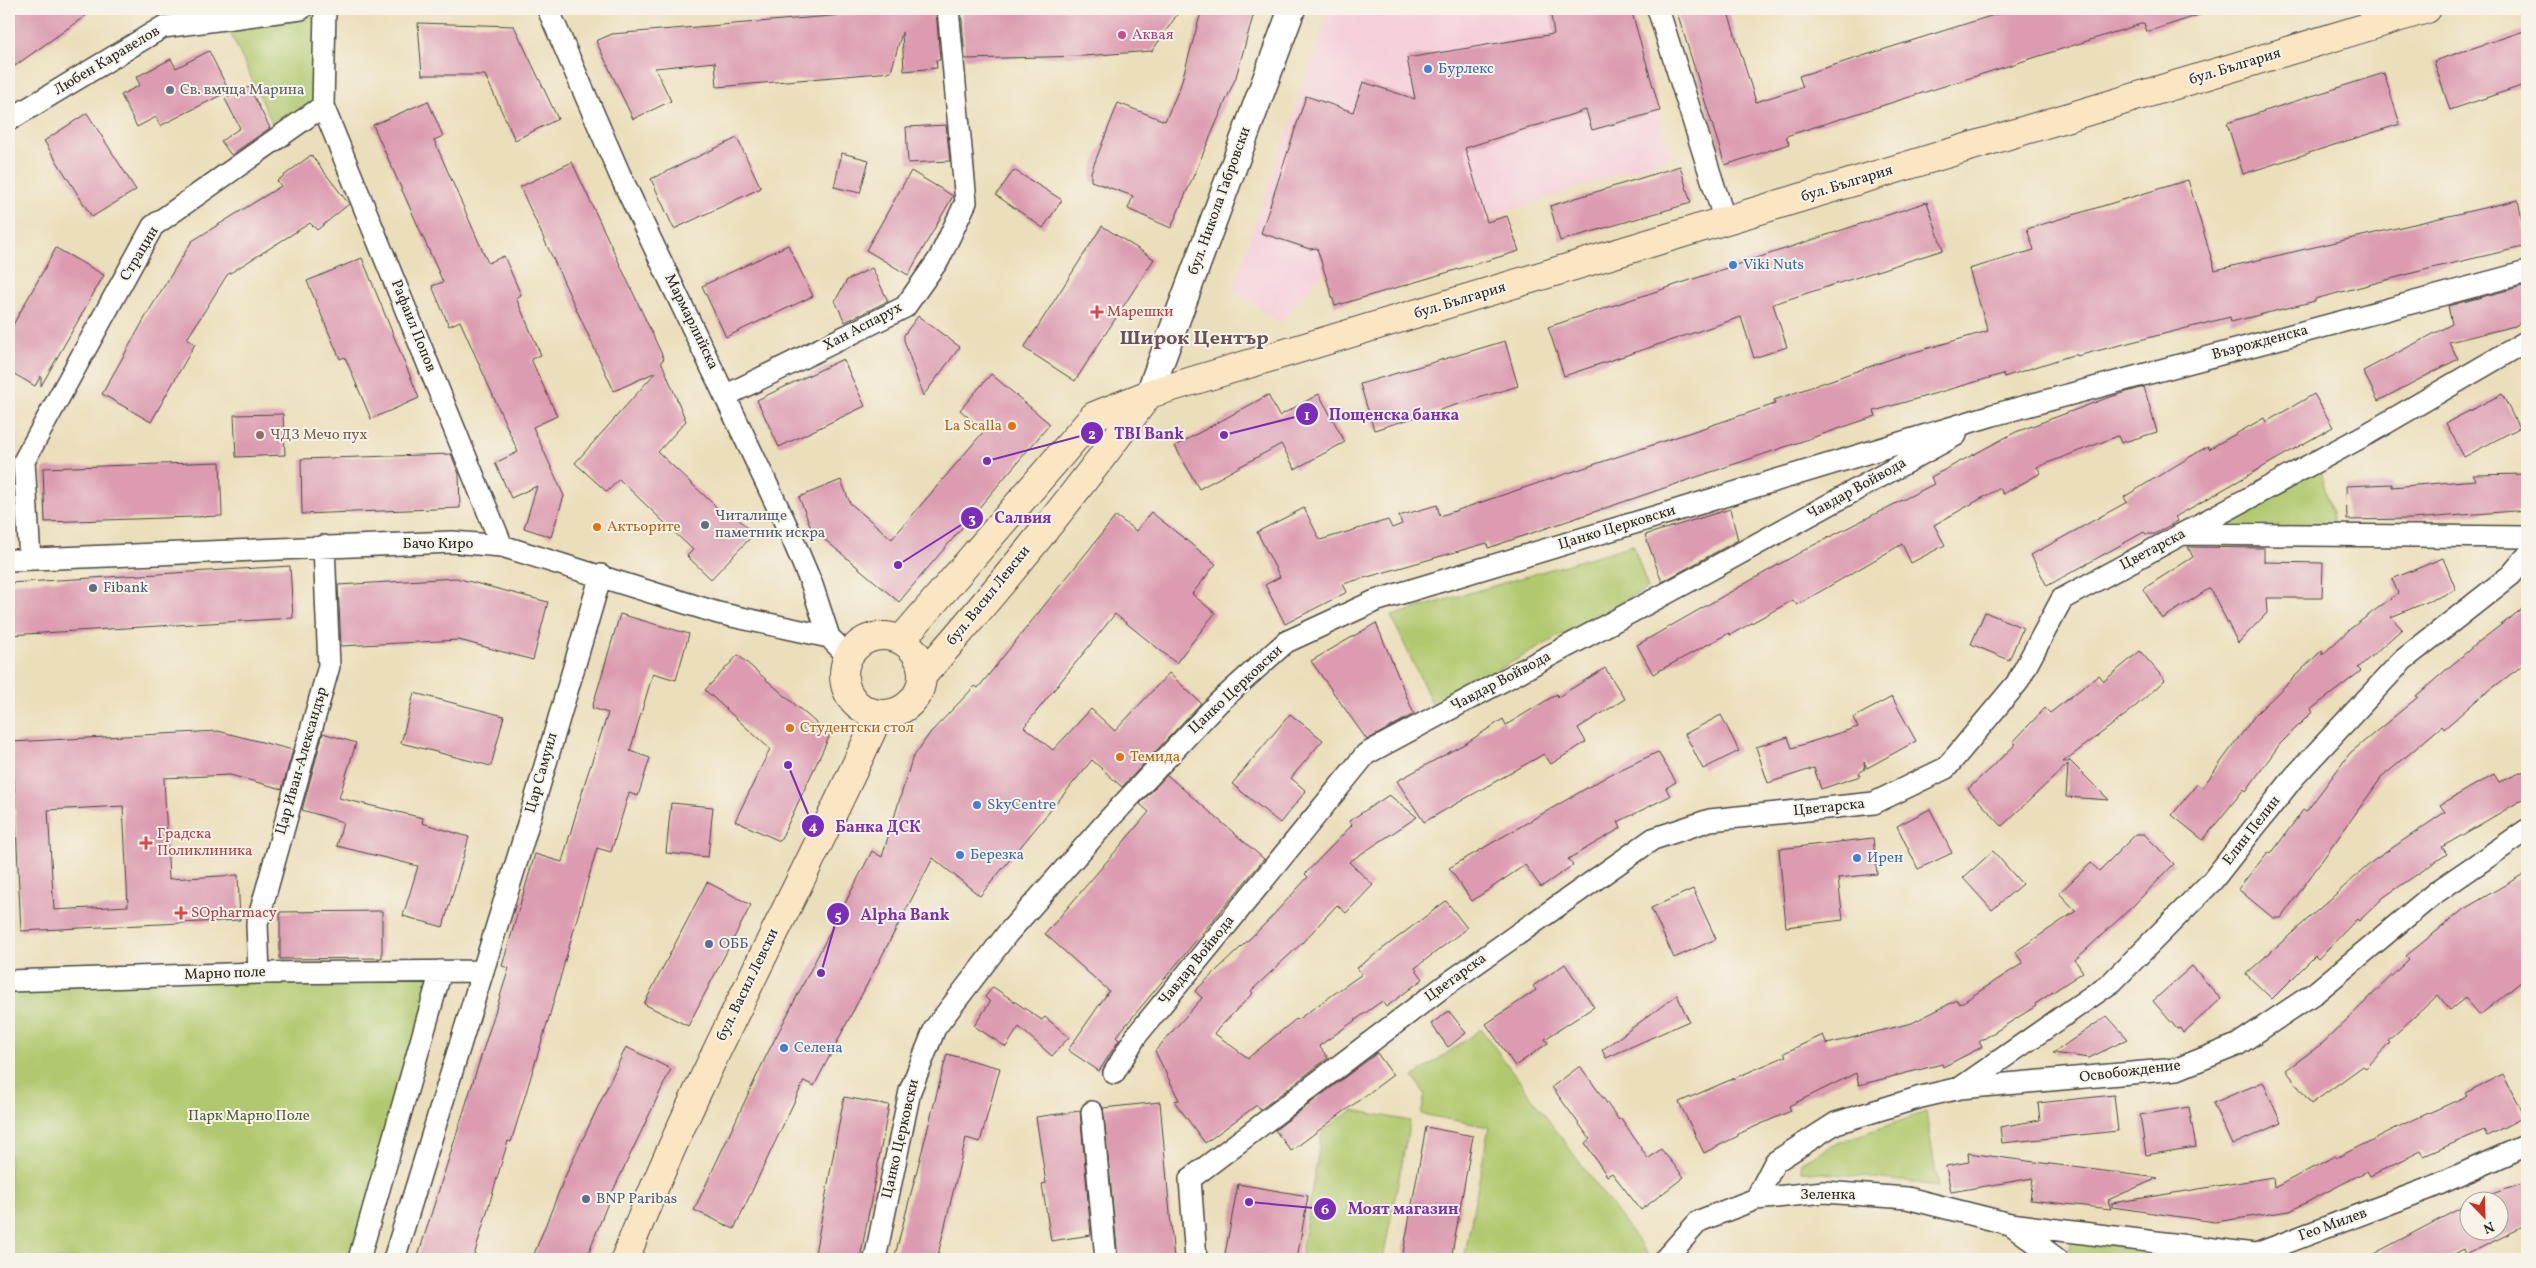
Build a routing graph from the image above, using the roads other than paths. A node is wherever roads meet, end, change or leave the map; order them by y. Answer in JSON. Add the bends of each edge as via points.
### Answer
{"nodes":[{"id":1,"x":301,"y":9,"type":"edge"},
{"id":2,"x":325,"y":9,"type":"edge"},
{"id":3,"x":548,"y":9,"type":"edge"},
{"id":4,"x":948,"y":9,"type":"edge"},
{"id":5,"x":1292,"y":9,"type":"edge"},
{"id":6,"x":1658,"y":9,"type":"edge"},
{"id":7,"x":2410,"y":11,"type":"edge"},
{"id":8,"x":323,"y":106,"type":"junction"},
{"id":9,"x":9,"y":120,"type":"edge"},
{"id":10,"x":1725,"y":221,"type":"junction"},
{"id":11,"x":2527,"y":272,"type":"edge"},
{"id":12,"x":2527,"y":340,"type":"edge"},
{"id":13,"x":1149,"y":394,"type":"junction"},
{"id":14,"x":726,"y":395,"type":"junction"},
{"id":15,"x":1993,"y":415,"type":"junction"},
{"id":16,"x":2181,"y":534,"type":"junction"},
{"id":17,"x":2527,"y":537,"type":"edge"},
{"id":18,"x":324,"y":546,"type":"junction"},
{"id":19,"x":502,"y":546,"type":"junction"},
{"id":20,"x":2527,"y":556,"type":"edge"},
{"id":21,"x":30,"y":559,"type":"junction"},
{"id":22,"x":9,"y":560,"type":"edge"},
{"id":23,"x":601,"y":575,"type":"junction"},
{"id":24,"x":828,"y":637,"type":"junction"},
{"id":25,"x":901,"y":640,"type":"junction"},
{"id":26,"x":848,"y":656,"type":"junction"},
{"id":27,"x":923,"y":675,"type":"junction"},
{"id":28,"x":879,"y":715,"type":"junction"},
{"id":29,"x":2527,"y":830,"type":"edge"},
{"id":30,"x":441,"y":971,"type":"junction"},
{"id":31,"x":482,"y":971,"type":"junction"},
{"id":32,"x":259,"y":972,"type":"junction"},
{"id":33,"x":9,"y":981,"type":"edge"},
{"id":34,"x":1114,"y":1073,"type":"dead end"},
{"id":35,"x":1960,"y":1088,"type":"junction"},
{"id":36,"x":1092,"y":1112,"type":"dead end"},
{"id":37,"x":2527,"y":1145,"type":"edge"},
{"id":38,"x":1756,"y":1199,"type":"junction"},
{"id":39,"x":2010,"y":1224,"type":"junction"},
{"id":40,"x":2249,"y":1257,"type":"edge"},
{"id":41,"x":359,"y":1259,"type":"edge"},
{"id":42,"x":394,"y":1259,"type":"edge"},
{"id":43,"x":625,"y":1259,"type":"edge"},
{"id":44,"x":875,"y":1259,"type":"edge"},
{"id":45,"x":1106,"y":1259,"type":"edge"},
{"id":46,"x":1196,"y":1259,"type":"edge"},
{"id":47,"x":1665,"y":1259,"type":"edge"},
{"id":48,"x":2057,"y":1259,"type":"edge"}],
"edges":[{"from":1,"to":9,"type":"street","name":"Любен Каравелов","via":[[162,27]]},
{"from":2,"to":8,"type":"street"},
{"from":3,"to":14,"type":"street","name":"Мармарлийска","via":[[620,175]]},
{"from":4,"to":14,"type":"street","name":"Хан Аспарух","via":[[966,202],[939,259],[905,307]]},
{"from":5,"to":13,"type":"street","name":"бул. Никола Габровски"},
{"from":6,"to":10,"type":"street"},
{"from":7,"to":10,"type":"main road","name":"бул. България"},
{"from":8,"to":19,"type":"street","name":"Рафаил Попов"},
{"from":8,"to":21,"type":"street","name":"Страцин","via":[[153,226],[24,461]]},
{"from":10,"to":13,"type":"main road","name":"бул. България"},
{"from":11,"to":15,"type":"street","name":"Възрожденска"},
{"from":12,"to":16,"type":"street","name":"Цветарска","via":[[2369,433]]},
{"from":13,"to":25,"type":"main road","via":[[1094,416]]},
{"from":13,"to":27,"type":"main road","name":"бул. Васил Левски","via":[[1060,509]]},
{"from":14,"to":24,"type":"street","name":"Мармарлийска","via":[[812,585]]},
{"from":15,"to":34,"type":"street","name":"Чавдар Войвода","via":[[1366,754],[1136,1036]]},
{"from":15,"to":44,"type":"street","name":"Цанко Церковски","via":[[1375,601],[1286,642],[1218,703],[1110,818],[1007,934],[935,1028],[910,1091]]},
{"from":16,"to":17,"type":"street"},
{"from":16,"to":46,"type":"street","name":"Цветарска","via":[[2062,599],[2017,683],[1946,768],[1874,803],[1710,820],[1653,839],[1448,984],[1190,1179]]},
{"from":18,"to":19,"type":"street","name":"Бачо Киро","via":[[452,542]]},
{"from":18,"to":21,"type":"street","name":"Бачо Киро"},
{"from":18,"to":32,"type":"street","name":"Цар Иван-Александър","via":[[329,666],[257,924]]},
{"from":19,"to":23,"type":"street","name":"Бачо Киро"},
{"from":20,"to":35,"type":"street","name":"Елин Пелин","via":[[2511,575],[2403,660],[2294,777],[2213,880],[2112,982]]},
{"from":21,"to":22,"type":"street","name":"Бачо Киро"},
{"from":23,"to":24,"type":"street","name":"Бачо Киро","via":[[718,613]]},
{"from":23,"to":31,"type":"street","name":"Цар Самуил"},
{"from":24,"to":26,"type":"street"},
{"from":25,"to":26,"type":"main road","via":[[883,636],[869,638]]},
{"from":25,"to":27,"type":"main road","via":[[920,660]]},
{"from":26,"to":28,"type":"main road","via":[[843,669],[843,683],[850,699],[863,710]]},
{"from":27,"to":28,"type":"main road","via":[[920,690],[911,704],[896,713]]},
{"from":28,"to":43,"type":"main road","name":"бул. Васил Левски","via":[[844,795],[715,1053],[652,1190]]},
{"from":29,"to":35,"type":"street","name":"Освобождение","via":[[2435,893],[2316,992],[2237,1045],[2177,1070]]},
{"from":30,"to":31,"type":"street","name":"Марно поле"},
{"from":30,"to":32,"type":"street","name":"Марно поле"},
{"from":30,"to":41,"type":"street"},
{"from":31,"to":42,"type":"street"},
{"from":32,"to":33,"type":"street","name":"Марно поле"},
{"from":35,"to":38,"type":"street","name":"Освобождение","via":[[1836,1123],[1775,1162]]},
{"from":36,"to":45,"type":"street"},
{"from":37,"to":40,"type":"street","name":"Гео Милев","via":[[2430,1188]]},
{"from":38,"to":39,"type":"street","name":"Зеленка","via":[[1824,1192],[1907,1198]]},
{"from":38,"to":47,"type":"street","name":"Зеленка","via":[[1700,1221]]},
{"from":39,"to":40,"type":"street","name":"Гео Милев"},
{"from":39,"to":48,"type":"street"}]}
